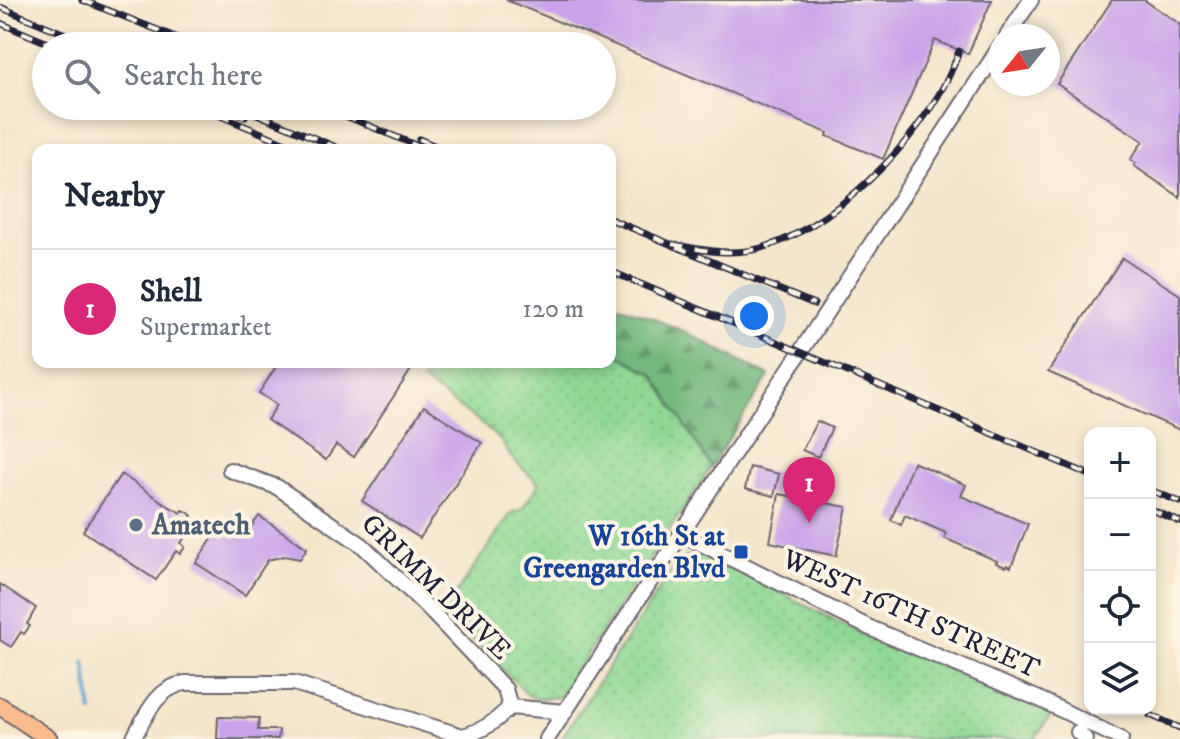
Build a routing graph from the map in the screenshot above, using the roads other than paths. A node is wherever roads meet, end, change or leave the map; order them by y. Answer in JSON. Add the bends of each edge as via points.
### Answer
{"nodes":[{"id":1,"x":1031,"y":0,"type":"edge"},
{"id":2,"x":1015,"y":24,"type":"edge"},
{"id":3,"x":988,"y":65,"type":"edge"},
{"id":4,"x":230,"y":470,"type":"dead end"},
{"id":5,"x":682,"y":534,"type":"junction"},
{"id":6,"x":0,"y":706,"type":"edge"},
{"id":7,"x":510,"y":707,"type":"junction"},
{"id":8,"x":565,"y":712,"type":"junction"},
{"id":9,"x":49,"y":739,"type":"edge"},
{"id":10,"x":133,"y":739,"type":"edge"},
{"id":11,"x":547,"y":739,"type":"edge"},
{"id":12,"x":1121,"y":739,"type":"edge"}],
"edges":[{"from":1,"to":2,"type":"street"},
{"from":3,"to":5,"type":"street"},
{"from":4,"to":7,"type":"street","name":"GRIMM DRIVE","via":[[277,487],[362,545],[505,689]]},
{"from":5,"to":8,"type":"street"},
{"from":5,"to":12,"type":"street","name":"WEST 16TH STREET","via":[[870,628]]},
{"from":6,"to":9,"type":"main road"},
{"from":7,"to":8,"type":"street"},
{"from":7,"to":10,"type":"street","via":[[492,724],[462,736],[294,683],[185,683],[161,694]]},
{"from":8,"to":11,"type":"street"}]}
